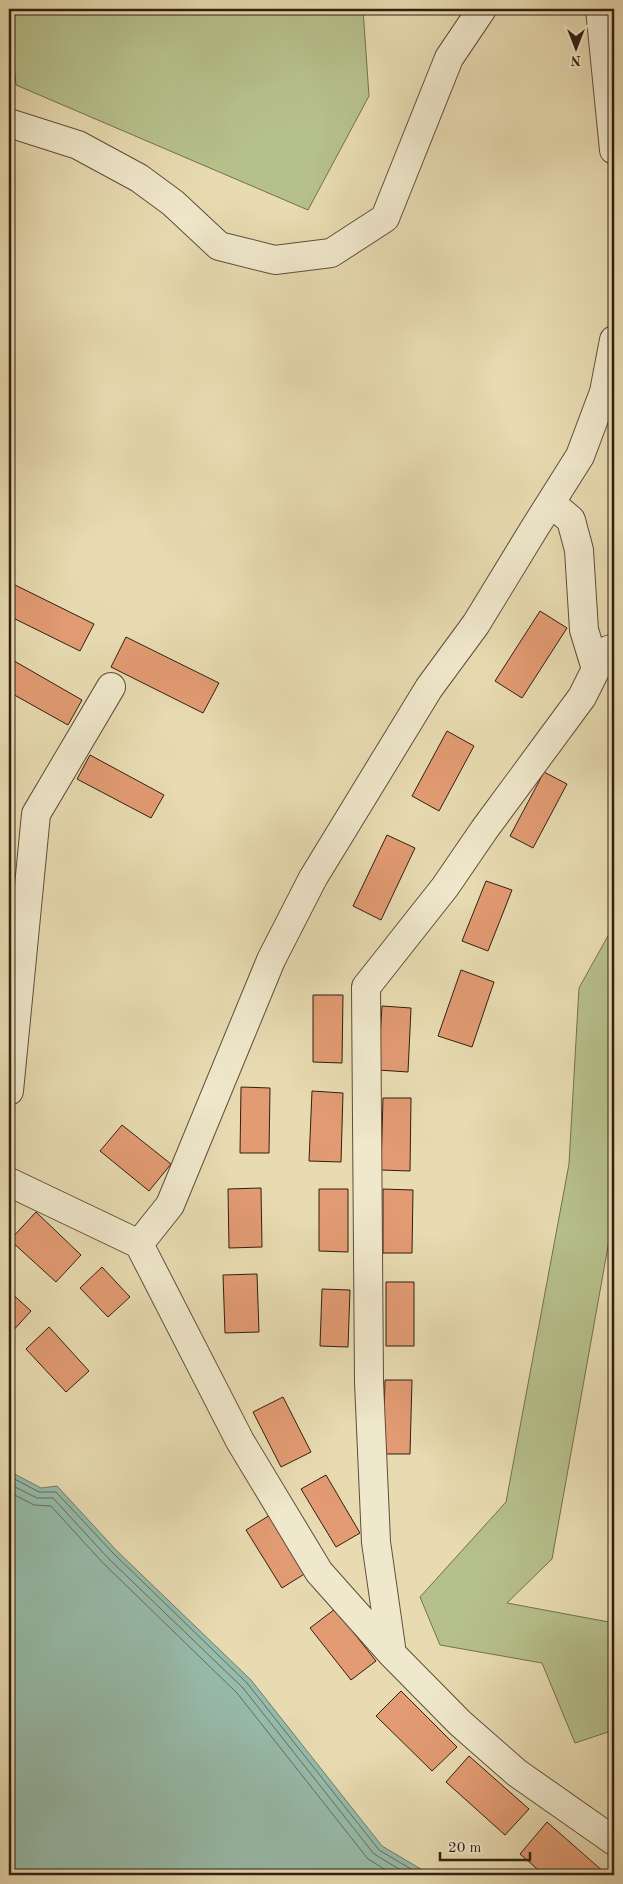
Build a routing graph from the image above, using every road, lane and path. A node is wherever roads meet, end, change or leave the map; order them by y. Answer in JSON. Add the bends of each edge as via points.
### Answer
{"nodes":[{"id":1,"x":482,"y":9,"type":"edge"},
{"id":2,"x":600,"y":9,"type":"edge"},
{"id":3,"x":9,"y":123,"type":"edge"},
{"id":4,"x":614,"y":150,"type":"edge"},
{"id":5,"x":614,"y":340,"type":"edge"},
{"id":6,"x":604,"y":421,"type":"edge"},
{"id":7,"x":551,"y":503,"type":"junction"},
{"id":8,"x":603,"y":652,"type":"edge"},
{"id":9,"x":111,"y":687,"type":"dead end"},
{"id":10,"x":9,"y":1091,"type":"edge"},
{"id":11,"x":9,"y":1182,"type":"edge"},
{"id":12,"x":139,"y":1244,"type":"junction"},
{"id":13,"x":392,"y":1654,"type":"junction"},
{"id":14,"x":614,"y":1841,"type":"edge"}],
"edges":[{"from":1,"to":3,"type":"street","via":[[449,58],[385,218],[332,253],[274,260],[219,246],[173,203],[139,178],[78,145]]},
{"from":2,"to":4,"type":"street"},
{"from":5,"to":6,"type":"street","via":[[604,392]]},
{"from":6,"to":7,"type":"street"},
{"from":7,"to":8,"type":"street","via":[[571,520],[578,550],[584,630]]},
{"from":7,"to":12,"type":"street","via":[[476,624],[429,688],[313,878],[271,960],[170,1206]]},
{"from":8,"to":13,"type":"street","via":[[582,697],[445,887],[366,987],[369,1382],[376,1542]]},
{"from":9,"to":10,"type":"street","via":[[36,814]]},
{"from":11,"to":12,"type":"street"},
{"from":12,"to":13,"type":"street","via":[[240,1441],[319,1572]]},
{"from":13,"to":14,"type":"street","via":[[460,1723],[517,1773]]}]}
